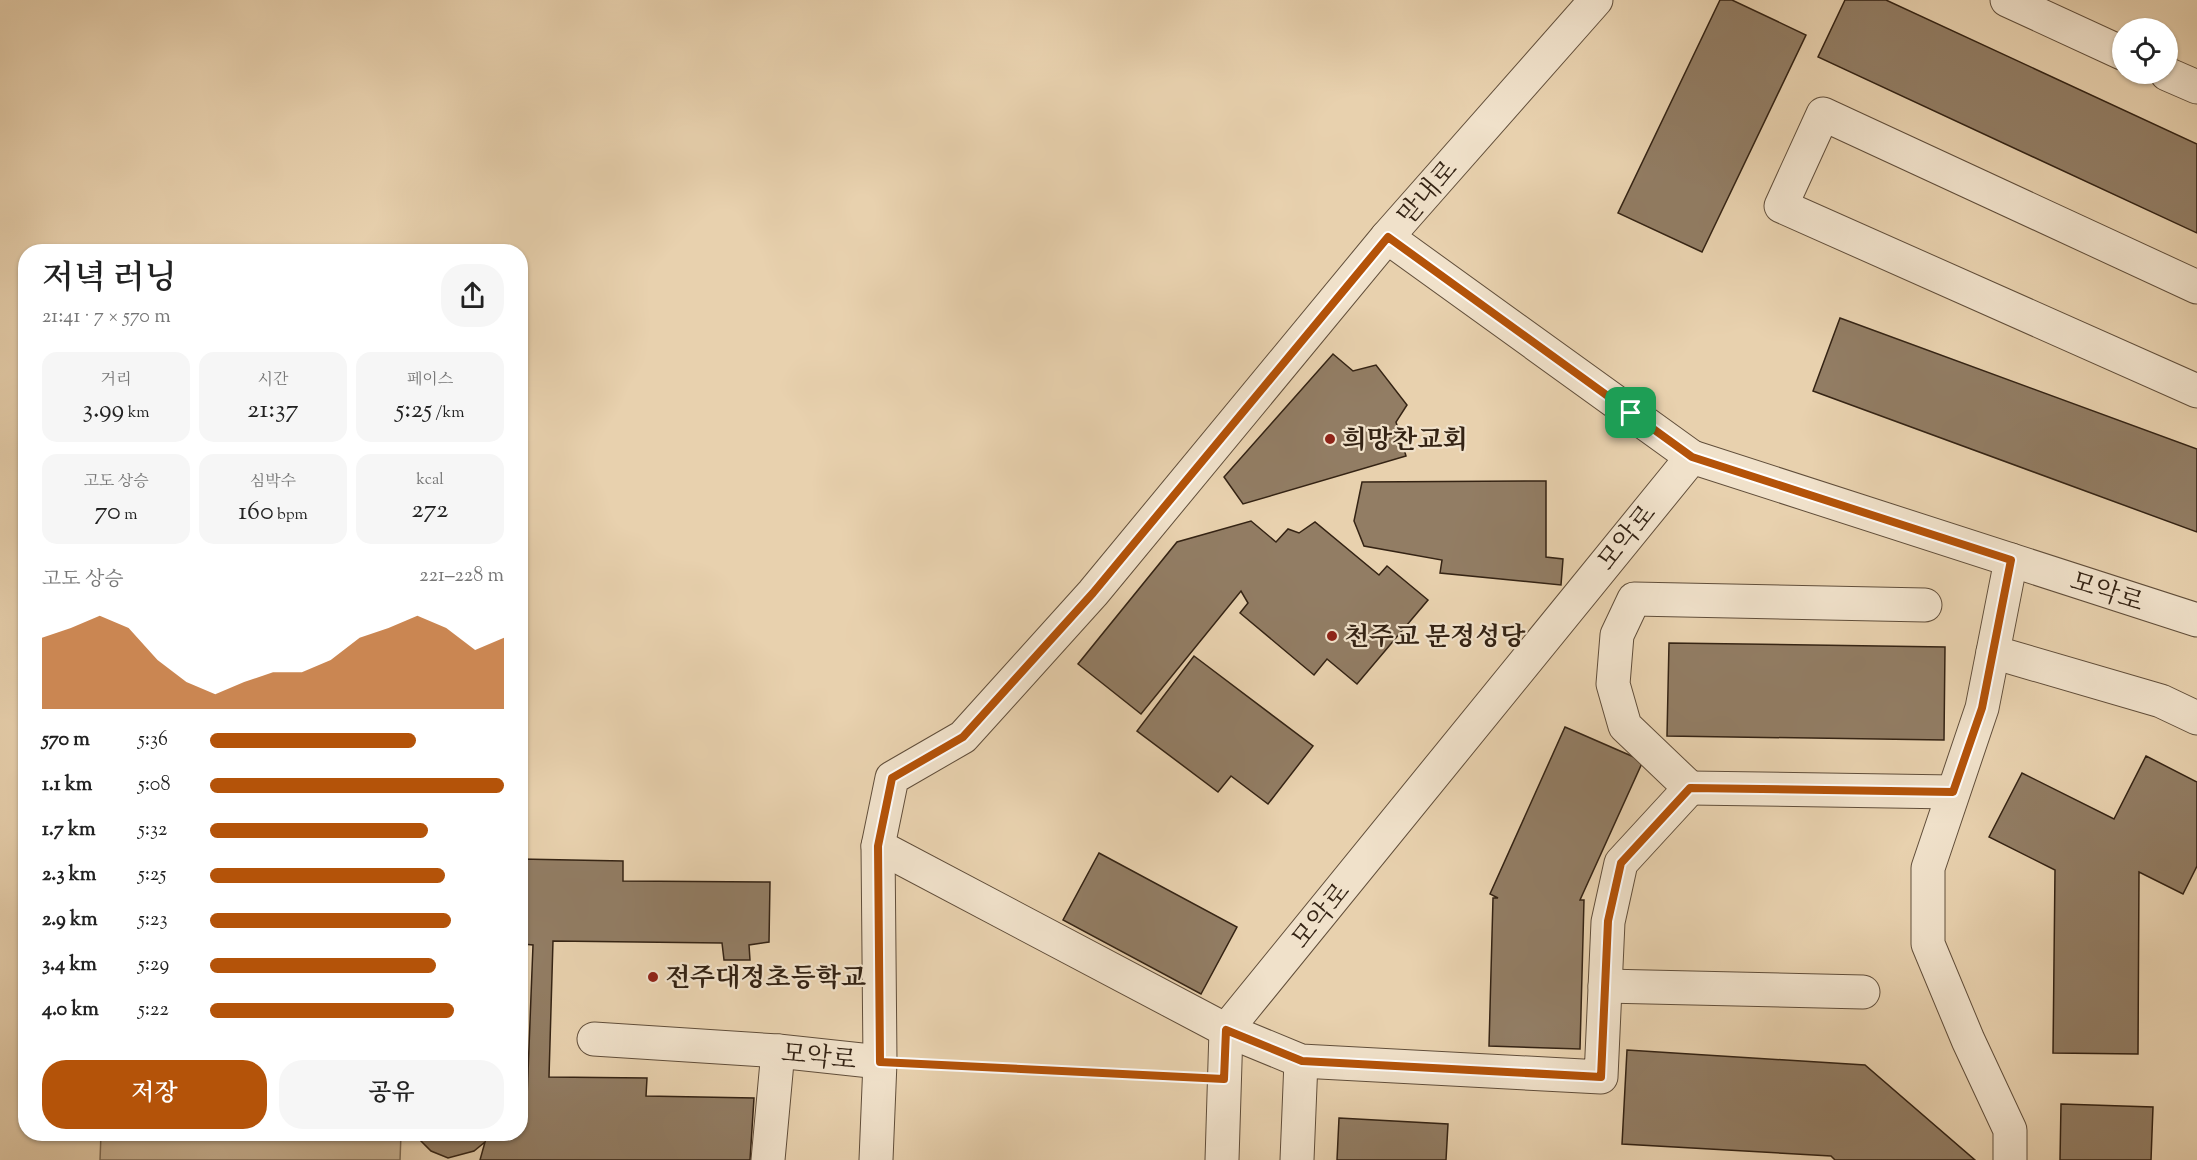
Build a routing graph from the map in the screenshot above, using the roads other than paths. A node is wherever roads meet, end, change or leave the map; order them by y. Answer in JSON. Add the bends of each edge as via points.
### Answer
{"nodes":[{"id":1,"x":1596,"y":0,"type":"edge"},
{"id":2,"x":2007,"y":0,"type":"edge"},
{"id":3,"x":2112,"y":48,"type":"edge"},
{"id":4,"x":2178,"y":79,"type":"edge"},
{"id":5,"x":2197,"y":87,"type":"edge"},
{"id":6,"x":1388,"y":237,"type":"junction"},
{"id":7,"x":2197,"y":287,"type":"edge"},
{"id":8,"x":2197,"y":391,"type":"edge"},
{"id":9,"x":1692,"y":457,"type":"junction"},
{"id":10,"x":2011,"y":560,"type":"junction"},
{"id":11,"x":1925,"y":605,"type":"dead end"},
{"id":12,"x":2197,"y":620,"type":"edge"},
{"id":13,"x":1993,"y":652,"type":"junction"},
{"id":14,"x":2197,"y":718,"type":"edge"},
{"id":15,"x":1690,"y":788,"type":"junction"},
{"id":16,"x":1953,"y":792,"type":"junction"},
{"id":17,"x":878,"y":846,"type":"junction"},
{"id":18,"x":1605,"y":986,"type":"junction"},
{"id":19,"x":1863,"y":992,"type":"dead end"},
{"id":20,"x":1226,"y":1030,"type":"junction"},
{"id":21,"x":594,"y":1039,"type":"dead end"},
{"id":22,"x":778,"y":1051,"type":"junction"},
{"id":23,"x":1302,"y":1061,"type":"junction"},
{"id":24,"x":880,"y":1062,"type":"junction"},
{"id":25,"x":768,"y":1160,"type":"edge"},
{"id":26,"x":876,"y":1160,"type":"edge"},
{"id":27,"x":1222,"y":1160,"type":"edge"},
{"id":28,"x":1297,"y":1160,"type":"edge"},
{"id":29,"x":2010,"y":1160,"type":"edge"}],
"edges":[{"from":1,"to":6,"type":"street","name":"맏내로"},
{"from":2,"to":3,"type":"street"},
{"from":4,"to":5,"type":"street"},
{"from":6,"to":9,"type":"street"},
{"from":6,"to":17,"type":"street","name":"맏내로","via":[[1093,593],[963,737],[892,778]]},
{"from":7,"to":8,"type":"street","via":[[1823,114],[1781,206]]},
{"from":9,"to":10,"type":"street","name":"모악로"},
{"from":9,"to":20,"type":"street","name":"모악로"},
{"from":10,"to":12,"type":"street","name":"모악로"},
{"from":10,"to":13,"type":"street"},
{"from":11,"to":15,"type":"street","via":[[1634,599],[1617,635],[1613,684],[1625,726]]},
{"from":13,"to":14,"type":"street","via":[[2161,701]]},
{"from":13,"to":16,"type":"street","via":[[1982,708]]},
{"from":15,"to":16,"type":"street"},
{"from":15,"to":18,"type":"street","via":[[1621,863],[1608,921]]},
{"from":16,"to":29,"type":"street","via":[[1928,868],[1928,944],[2010,1130]]},
{"from":17,"to":20,"type":"street"},
{"from":17,"to":24,"type":"street","name":"맏내로"},
{"from":18,"to":19,"type":"street"},
{"from":18,"to":23,"type":"street","via":[[1601,1077]]},
{"from":20,"to":23,"type":"street"},
{"from":20,"to":27,"type":"street"},
{"from":21,"to":22,"type":"street","name":"모악로"},
{"from":22,"to":24,"type":"street","name":"모악로"},
{"from":22,"to":25,"type":"street"},
{"from":23,"to":28,"type":"street"},
{"from":24,"to":26,"type":"street","name":"맏내로"}]}
